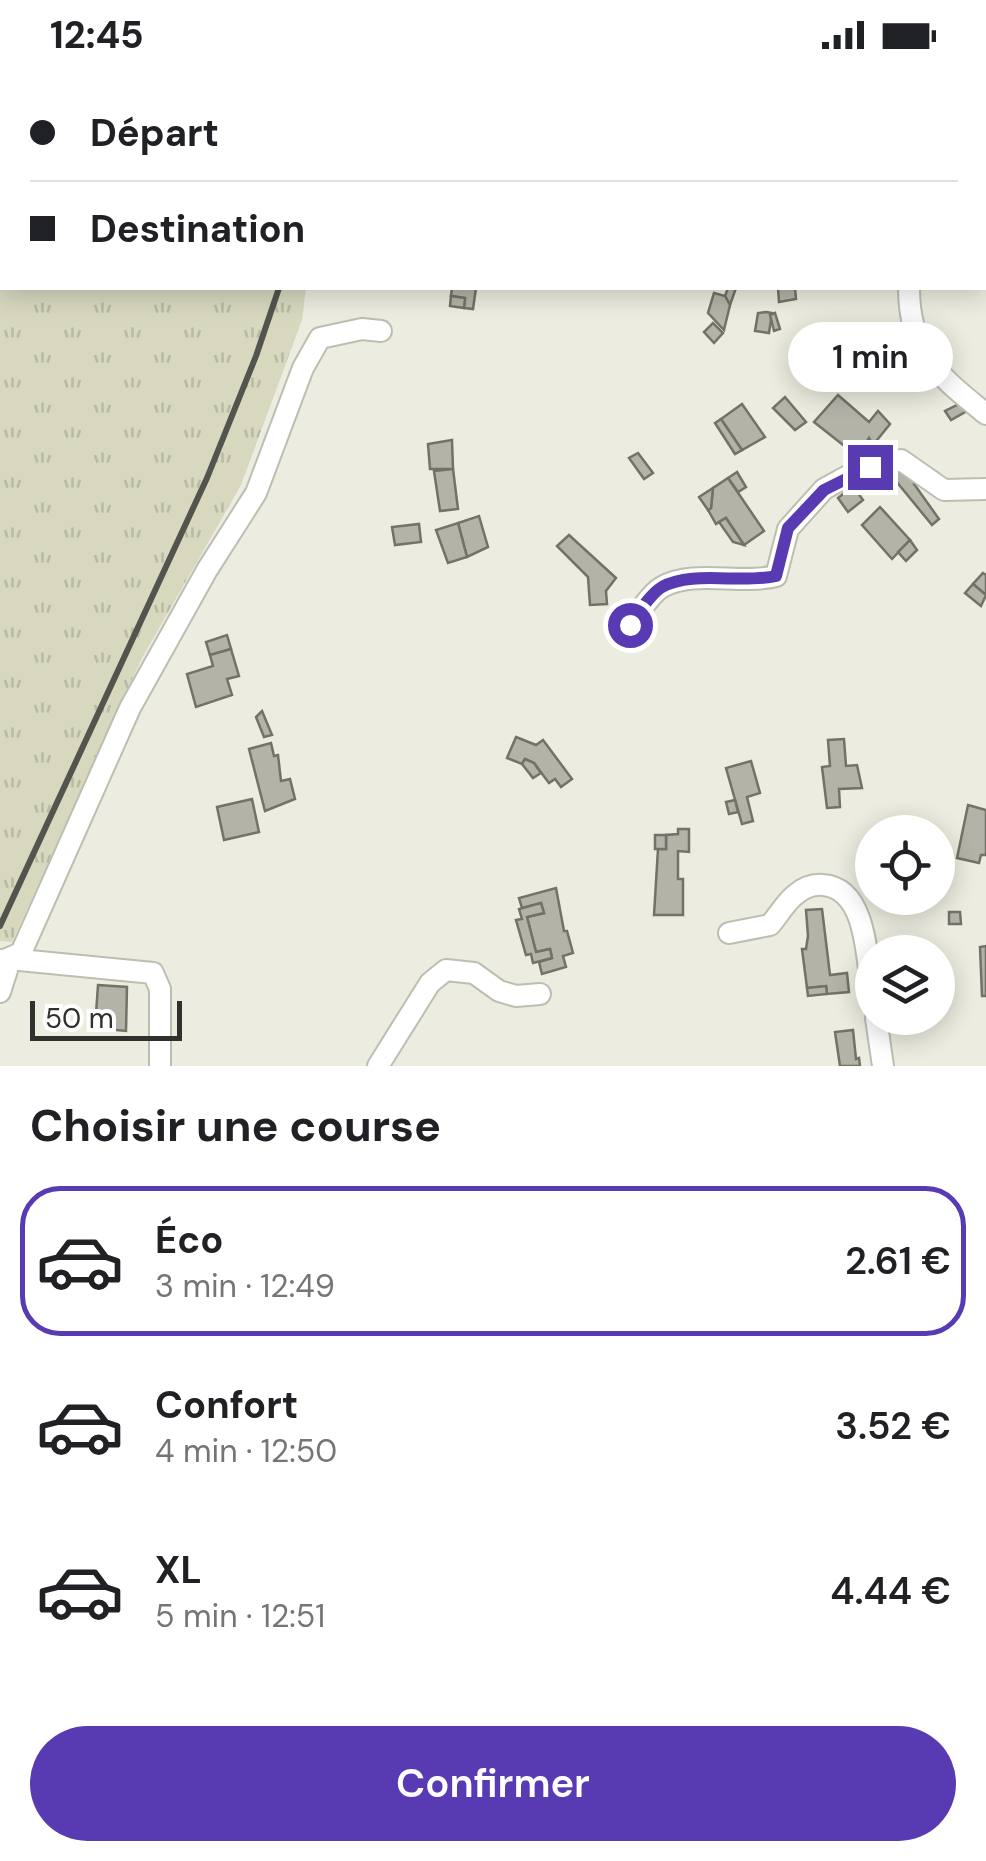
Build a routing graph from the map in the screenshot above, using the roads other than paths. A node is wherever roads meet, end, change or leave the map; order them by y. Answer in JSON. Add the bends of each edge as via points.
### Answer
{"nodes":[{"id":1,"x":909,"y":290,"type":"edge"},
{"id":2,"x":380,"y":330,"type":"dead end"},
{"id":3,"x":986,"y":414,"type":"edge"},
{"id":4,"x":986,"y":489,"type":"edge"},
{"id":5,"x":630,"y":625,"type":"dead end"},
{"id":6,"x":729,"y":933,"type":"dead end"},
{"id":7,"x":863,"y":935,"type":"edge"},
{"id":8,"x":3,"y":960,"type":"edge"},
{"id":9,"x":0,"y":992,"type":"edge"},
{"id":10,"x":540,"y":994,"type":"dead end"},
{"id":11,"x":878,"y":1035,"type":"edge"},
{"id":12,"x":160,"y":1066,"type":"edge"},
{"id":13,"x":378,"y":1066,"type":"edge"},
{"id":14,"x":883,"y":1066,"type":"edge"}],
"edges":[{"from":1,"to":3,"type":"street","via":[[917,342],[929,363]]},
{"from":2,"to":8,"type":"street","via":[[320,338],[256,493],[130,708],[22,953]]},
{"from":4,"to":5,"type":"street","via":[[944,490],[901,460],[855,472],[824,490],[788,528],[776,576],[680,580],[659,589]]},
{"from":6,"to":7,"type":"street","via":[[770,925],[812,884],[845,894]]},
{"from":8,"to":9,"type":"street"},
{"from":8,"to":12,"type":"street","via":[[153,973],[160,989]]},
{"from":10,"to":13,"type":"street","via":[[516,996],[474,973],[446,970],[430,983]]},
{"from":11,"to":14,"type":"street"}]}
